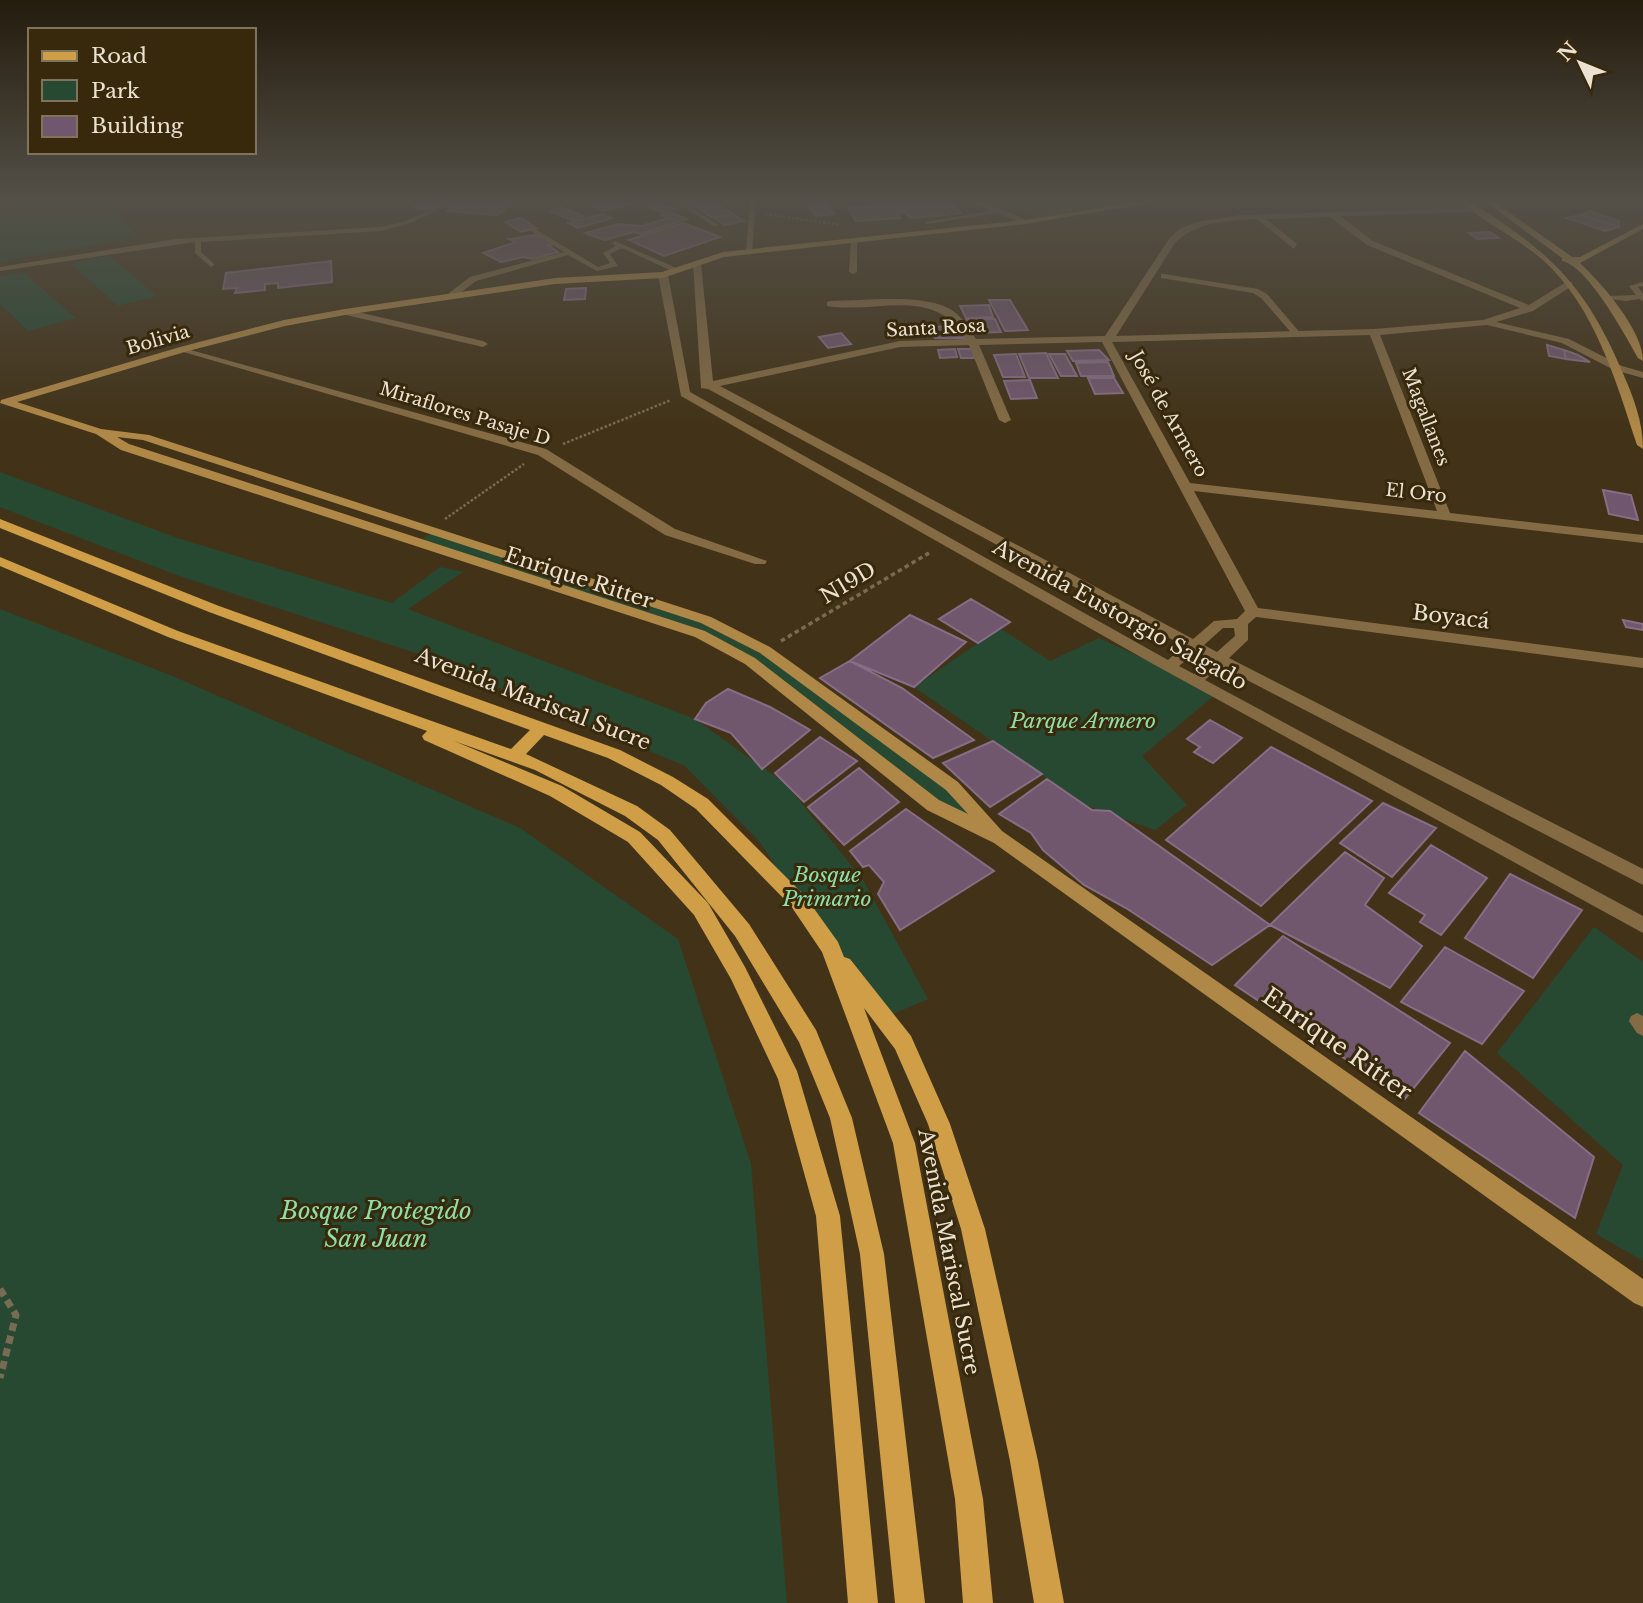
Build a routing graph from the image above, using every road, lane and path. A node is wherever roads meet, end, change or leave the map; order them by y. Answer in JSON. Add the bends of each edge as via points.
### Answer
{"nodes":[{"id":1,"x":481,"y":277,"type":"edge"},
{"id":2,"x":630,"y":277,"type":"edge"},
{"id":3,"x":663,"y":277,"type":"edge"},
{"id":4,"x":698,"y":277,"type":"edge"},
{"id":5,"x":1149,"y":277,"type":"edge"},
{"id":6,"x":1169,"y":277,"type":"edge"},
{"id":7,"x":1452,"y":277,"type":"edge"},
{"id":8,"x":1564,"y":277,"type":"edge"},
{"id":9,"x":1587,"y":277,"type":"edge"},
{"id":10,"x":1569,"y":284,"type":"junction"},
{"id":11,"x":1643,"y":284,"type":"edge"},
{"id":12,"x":452,"y":295,"type":"junction"},
{"id":13,"x":1642,"y":296,"type":"edge"},
{"id":14,"x":1609,"y":301,"type":"junction"},
{"id":15,"x":830,"y":304,"type":"dead end"},
{"id":16,"x":1643,"y":307,"type":"edge"},
{"id":17,"x":1530,"y":309,"type":"junction"},
{"id":18,"x":345,"y":312,"type":"junction"},
{"id":19,"x":1484,"y":323,"type":"junction"},
{"id":20,"x":1374,"y":332,"type":"junction"},
{"id":21,"x":1298,"y":335,"type":"junction"},
{"id":22,"x":1107,"y":341,"type":"junction"},
{"id":23,"x":483,"y":344,"type":"dead end"},
{"id":24,"x":975,"y":344,"type":"junction"},
{"id":25,"x":184,"y":349,"type":"junction"},
{"id":26,"x":1643,"y":358,"type":"edge"},
{"id":27,"x":1618,"y":368,"type":"junction"},
{"id":28,"x":1643,"y":375,"type":"edge"},
{"id":29,"x":708,"y":384,"type":"junction"},
{"id":30,"x":685,"y":394,"type":"junction"},
{"id":31,"x":2,"y":401,"type":"edge"},
{"id":32,"x":1005,"y":420,"type":"dead end"},
{"id":33,"x":100,"y":432,"type":"junction"},
{"id":34,"x":1643,"y":445,"type":"edge"},
{"id":35,"x":542,"y":452,"type":"junction"},
{"id":36,"x":1185,"y":486,"type":"junction"},
{"id":37,"x":1444,"y":514,"type":"junction"},
{"id":38,"x":0,"y":523,"type":"edge"},
{"id":39,"x":430,"y":530,"type":"junction"},
{"id":40,"x":1643,"y":539,"type":"edge"},
{"id":41,"x":947,"y":542,"type":"junction"},
{"id":42,"x":0,"y":561,"type":"edge"},
{"id":43,"x":760,"y":561,"type":"dead end"},
{"id":44,"x":1247,"y":617,"type":"junction"},
{"id":45,"x":1194,"y":645,"type":"junction"},
{"id":46,"x":765,"y":650,"type":"junction"},
{"id":47,"x":1220,"y":659,"type":"junction"},
{"id":48,"x":1643,"y":663,"type":"edge"},
{"id":49,"x":1169,"y":667,"type":"junction"},
{"id":50,"x":1195,"y":681,"type":"junction"},
{"id":51,"x":378,"y":708,"type":"junction"},
{"id":52,"x":542,"y":727,"type":"junction"},
{"id":53,"x":514,"y":756,"type":"junction"},
{"id":54,"x":1000,"y":838,"type":"junction"},
{"id":55,"x":1643,"y":878,"type":"edge"},
{"id":56,"x":1643,"y":925,"type":"edge"},
{"id":57,"x":831,"y":948,"type":"junction"},
{"id":58,"x":0,"y":1289,"type":"edge"},
{"id":59,"x":1643,"y":1294,"type":"edge"},
{"id":60,"x":0,"y":1378,"type":"edge"},
{"id":61,"x":863,"y":1603,"type":"edge"},
{"id":62,"x":910,"y":1603,"type":"edge"},
{"id":63,"x":978,"y":1603,"type":"edge"},
{"id":64,"x":1049,"y":1603,"type":"edge"}],
"edges":[{"from":1,"to":12,"type":"lane"},
{"from":2,"to":12,"type":"street","name":"Bolivia"},
{"from":3,"to":30,"type":"street"},
{"from":4,"to":29,"type":"street"},
{"from":5,"to":22,"type":"street","name":"José de Armero"},
{"from":6,"to":21,"type":"lane","via":[[1255,291]]},
{"from":7,"to":17,"type":"street"},
{"from":8,"to":10,"type":"street"},
{"from":9,"to":14,"type":"street"},
{"from":10,"to":17,"type":"street","name":"Santa Rosa"},
{"from":10,"to":27,"type":"street"},
{"from":11,"to":13,"type":"lane","via":[[1633,286]]},
{"from":12,"to":18,"type":"street","name":"Bolivia"},
{"from":13,"to":14,"type":"lane"},
{"from":14,"to":16,"type":"lane"},
{"from":14,"to":26,"type":"street"},
{"from":15,"to":24,"type":"street","via":[[940,307]]},
{"from":17,"to":19,"type":"street","name":"Santa Rosa"},
{"from":18,"to":23,"type":"street"},
{"from":18,"to":25,"type":"street","name":"Bolivia"},
{"from":19,"to":20,"type":"street","name":"Santa Rosa"},
{"from":19,"to":27,"type":"street","name":"Santa Rosa","via":[[1566,341]]},
{"from":20,"to":21,"type":"street","name":"Santa Rosa"},
{"from":20,"to":37,"type":"street","name":"Magallanes"},
{"from":21,"to":22,"type":"street","name":"Santa Rosa"},
{"from":22,"to":24,"type":"street","name":"Santa Rosa"},
{"from":22,"to":36,"type":"street","name":"José de Armero"},
{"from":24,"to":29,"type":"street","name":"Santa Rosa","via":[[900,345]]},
{"from":24,"to":32,"type":"street"},
{"from":25,"to":31,"type":"street","name":"Bolivia"},
{"from":25,"to":35,"type":"street","name":"Miraflores Pasaje D"},
{"from":27,"to":28,"type":"street","name":"Santa Rosa"},
{"from":27,"to":34,"type":"street"},
{"from":29,"to":30,"type":"street","name":"Santa Rosa"},
{"from":29,"to":45,"type":"street","name":"Avenida Eustorgio Salgado"},
{"from":30,"to":35,"type":"path"},
{"from":30,"to":41,"type":"street","name":"Avenida Eustorgio Salgado"},
{"from":31,"to":33,"type":"street","name":"Enrique Ritter"},
{"from":33,"to":39,"type":"street","name":"Enrique Ritter","via":[[145,437]]},
{"from":33,"to":54,"type":"street","name":"Enrique Ritter","via":[[125,447],[700,634],[750,661],[933,805]]},
{"from":35,"to":39,"type":"path"},
{"from":35,"to":43,"type":"street","name":"Miraflores Pasaje D","via":[[670,532]]},
{"from":36,"to":37,"type":"street","name":"El Oro"},
{"from":36,"to":44,"type":"street","name":"José de Armero"},
{"from":37,"to":40,"type":"street","name":"El Oro"},
{"from":38,"to":52,"type":"main road","name":"Avenida Mariscal Sucre","via":[[214,609]]},
{"from":39,"to":46,"type":"street","name":"Enrique Ritter","via":[[706,620]]},
{"from":41,"to":46,"type":"path","name":"N19D"},
{"from":41,"to":49,"type":"street","name":"Avenida Eustorgio Salgado"},
{"from":42,"to":51,"type":"main road","via":[[173,634]]},
{"from":44,"to":45,"type":"street","via":[[1219,624]]},
{"from":44,"to":47,"type":"street","via":[[1243,637]]},
{"from":44,"to":48,"type":"street","name":"Boyacá"},
{"from":45,"to":47,"type":"street","name":"Avenida Eustorgio Salgado"},
{"from":45,"to":49,"type":"street"},
{"from":46,"to":54,"type":"street","name":"Enrique Ritter","via":[[952,786]]},
{"from":47,"to":50,"type":"street"},
{"from":47,"to":55,"type":"street","name":"Avenida Eustorgio Salgado"},
{"from":49,"to":50,"type":"street","name":"Avenida Eustorgio Salgado"},
{"from":50,"to":56,"type":"street","name":"Avenida Eustorgio Salgado"},
{"from":51,"to":53,"type":"main road"},
{"from":51,"to":61,"type":"main road","via":[[462,752],[556,791],[634,837],[701,909],[738,973],[789,1078],[828,1216]]},
{"from":52,"to":53,"type":"main road"},
{"from":52,"to":57,"type":"main road","name":"Avenida Mariscal Sucre","via":[[614,754],[702,804],[798,901]]},
{"from":53,"to":62,"type":"main road","via":[[631,811],[664,835],[742,930],[808,1038],[841,1118],[872,1254]]},
{"from":54,"to":59,"type":"street","name":"Enrique Ritter"},
{"from":57,"to":63,"type":"main road","name":"Avenida Mariscal Sucre","via":[[904,1143],[969,1499]]},
{"from":57,"to":64,"type":"main road","via":[[903,1043],[939,1124],[976,1243],[1024,1461]]},
{"from":58,"to":60,"type":"path","via":[[16,1315]]}]}
